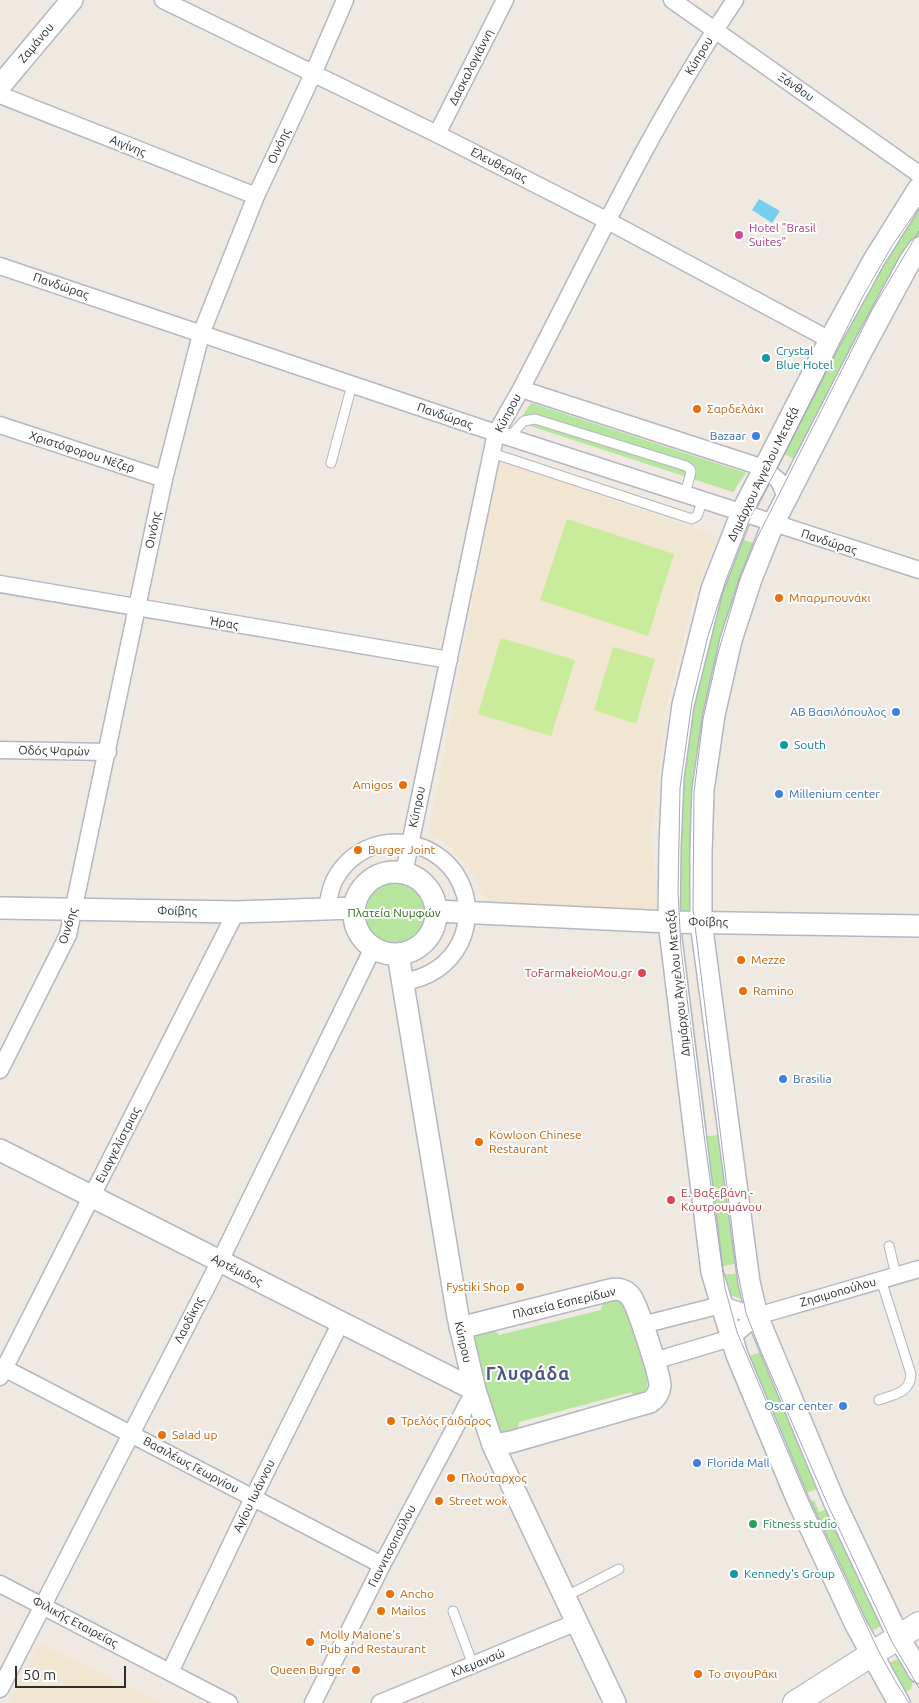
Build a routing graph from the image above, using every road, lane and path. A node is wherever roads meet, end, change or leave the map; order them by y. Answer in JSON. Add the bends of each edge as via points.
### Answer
{"nodes":[{"id":1,"x":72,"y":0,"type":"edge"},
{"id":2,"x":163,"y":0,"type":"edge"},
{"id":3,"x":345,"y":0,"type":"edge"},
{"id":4,"x":505,"y":0,"type":"edge"},
{"id":5,"x":672,"y":0,"type":"edge"},
{"id":6,"x":735,"y":0,"type":"edge"},
{"id":7,"x":715,"y":30,"type":"junction"},
{"id":8,"x":313,"y":74,"type":"junction"},
{"id":9,"x":0,"y":86,"type":"edge"},
{"id":10,"x":0,"y":95,"type":"edge"},
{"id":11,"x":437,"y":134,"type":"junction"},
{"id":12,"x":919,"y":174,"type":"edge"},
{"id":13,"x":919,"y":188,"type":"edge"},
{"id":14,"x":256,"y":196,"type":"junction"},
{"id":15,"x":608,"y":220,"type":"junction"},
{"id":16,"x":919,"y":248,"type":"edge"},
{"id":17,"x":0,"y":266,"type":"edge"},
{"id":18,"x":201,"y":334,"type":"junction"},
{"id":19,"x":830,"y":340,"type":"junction"},
{"id":20,"x":352,"y":385,"type":"junction"},
{"id":21,"x":521,"y":389,"type":"junction"},
{"id":22,"x":0,"y":425,"type":"edge"},
{"id":23,"x":502,"y":435,"type":"junction"},
{"id":24,"x":492,"y":453,"type":"junction"},
{"id":25,"x":331,"y":463,"type":"dead end"},
{"id":26,"x":764,"y":468,"type":"junction"},
{"id":27,"x":164,"y":478,"type":"junction"},
{"id":28,"x":685,"y":494,"type":"junction"},
{"id":29,"x":786,"y":497,"type":"junction"},
{"id":30,"x":703,"y":500,"type":"junction"},
{"id":31,"x":742,"y":512,"type":"junction"},
{"id":32,"x":774,"y":524,"type":"junction"},
{"id":33,"x":919,"y":570,"type":"edge"},
{"id":34,"x":0,"y":584,"type":"edge"},
{"id":35,"x":137,"y":608,"type":"junction"},
{"id":36,"x":449,"y":660,"type":"junction"},
{"id":37,"x":0,"y":750,"type":"edge"},
{"id":38,"x":108,"y":752,"type":"junction"},
{"id":39,"x":410,"y":843,"type":"junction"},
{"id":40,"x":404,"y":873,"type":"junction"},
{"id":41,"x":0,"y":908,"type":"edge"},
{"id":42,"x":327,"y":908,"type":"junction"},
{"id":43,"x":354,"y":908,"type":"junction"},
{"id":44,"x":74,"y":909,"type":"junction"},
{"id":45,"x":436,"y":911,"type":"junction"},
{"id":46,"x":236,"y":912,"type":"junction"},
{"id":47,"x":467,"y":912,"type":"junction"},
{"id":48,"x":669,"y":922,"type":"junction"},
{"id":49,"x":701,"y":922,"type":"junction"},
{"id":50,"x":919,"y":926,"type":"edge"},
{"id":51,"x":373,"y":948,"type":"junction"},
{"id":52,"x":398,"y":954,"type":"junction"},
{"id":53,"x":402,"y":982,"type":"junction"},
{"id":54,"x":0,"y":1070,"type":"edge"},
{"id":55,"x":0,"y":1150,"type":"edge"},
{"id":56,"x":92,"y":1196,"type":"junction"},
{"id":57,"x":889,"y":1246,"type":"dead end"},
{"id":58,"x":220,"y":1261,"type":"junction"},
{"id":59,"x":919,"y":1269,"type":"edge"},
{"id":60,"x":888,"y":1278,"type":"junction"},
{"id":61,"x":721,"y":1305,"type":"junction"},
{"id":62,"x":757,"y":1316,"type":"junction"},
{"id":63,"x":342,"y":1322,"type":"junction"},
{"id":64,"x":642,"y":1324,"type":"junction"},
{"id":65,"x":460,"y":1328,"type":"junction"},
{"id":66,"x":731,"y":1338,"type":"junction"},
{"id":67,"x":654,"y":1361,"type":"junction"},
{"id":68,"x":2,"y":1370,"type":"edge"},
{"id":69,"x":474,"y":1390,"type":"junction"},
{"id":70,"x":879,"y":1400,"type":"dead end"},
{"id":71,"x":131,"y":1434,"type":"junction"},
{"id":72,"x":493,"y":1445,"type":"junction"},
{"id":73,"x":253,"y":1498,"type":"junction"},
{"id":74,"x":382,"y":1565,"type":"junction"},
{"id":75,"x":619,"y":1569,"type":"dead end"},
{"id":76,"x":0,"y":1584,"type":"edge"},
{"id":77,"x":564,"y":1597,"type":"junction"},
{"id":78,"x":43,"y":1606,"type":"junction"},
{"id":79,"x":453,"y":1611,"type":"dead end"},
{"id":80,"x":577,"y":1622,"type":"junction"},
{"id":81,"x":919,"y":1624,"type":"edge"},
{"id":82,"x":899,"y":1638,"type":"junction"},
{"id":83,"x":872,"y":1655,"type":"junction"},
{"id":84,"x":473,"y":1665,"type":"junction"},
{"id":85,"x":170,"y":1672,"type":"junction"},
{"id":86,"x":919,"y":1672,"type":"edge"},
{"id":87,"x":0,"y":1689,"type":"edge"},
{"id":88,"x":229,"y":1703,"type":"edge"},
{"id":89,"x":313,"y":1703,"type":"edge"},
{"id":90,"x":380,"y":1703,"type":"edge"},
{"id":91,"x":615,"y":1703,"type":"edge"},
{"id":92,"x":795,"y":1703,"type":"edge"},
{"id":93,"x":898,"y":1703,"type":"edge"}],
"edges":[{"from":1,"to":9,"type":"street","name":"Ζαμάνου"},
{"from":2,"to":8,"type":"street","name":"Ελευθερίας"},
{"from":3,"to":8,"type":"street","name":"Οινόης"},
{"from":4,"to":11,"type":"street","name":"Δασκαλογιάννη"},
{"from":5,"to":7,"type":"street","name":"Ξάνθου"},
{"from":6,"to":7,"type":"street","name":"Κύπρου"},
{"from":7,"to":12,"type":"street","name":"Ξάνθου"},
{"from":7,"to":15,"type":"street","name":"Κύπρου","via":[[669,106]]},
{"from":8,"to":11,"type":"street","name":"Ελευθερίας"},
{"from":8,"to":14,"type":"street","name":"Οινόης"},
{"from":10,"to":14,"type":"street","name":"Αιγίνης"},
{"from":11,"to":15,"type":"street","name":"Ελευθερίας"},
{"from":13,"to":19,"type":"street","name":"Δημάρχου Άγγελου Μεταξά"},
{"from":14,"to":18,"type":"street","name":"Οινόης"},
{"from":15,"to":19,"type":"street","name":"Ελευθερίας"},
{"from":15,"to":21,"type":"street","name":"Κύπρου"},
{"from":16,"to":29,"type":"street"},
{"from":17,"to":18,"type":"street","name":"Πανδώρας"},
{"from":18,"to":20,"type":"street","name":"Πανδώρας"},
{"from":18,"to":27,"type":"street","name":"Οινόης"},
{"from":19,"to":26,"type":"street","name":"Δημάρχου Άγγελου Μεταξά"},
{"from":20,"to":23,"type":"street","name":"Πανδώρας"},
{"from":20,"to":25,"type":"lane"},
{"from":21,"to":23,"type":"street","name":"Κύπρου"},
{"from":21,"to":26,"type":"street"},
{"from":22,"to":27,"type":"street","name":"Χριστόφορου Νέζερ"},
{"from":23,"to":24,"type":"street","name":"Κύπρου"},
{"from":23,"to":28,"type":"street","name":"Πανδώρας"},
{"from":23,"to":28,"type":"lane","via":[[524,421],[535,419],[686,466],[691,472]]},
{"from":24,"to":30,"type":"lane","via":[[692,519],[697,516]]},
{"from":24,"to":36,"type":"street","name":"Κύπρου"},
{"from":26,"to":29,"type":"street","via":[[779,481]]},
{"from":26,"to":31,"type":"street","name":"Δημάρχου Άγγελου Μεταξά"},
{"from":27,"to":35,"type":"street","name":"Οινόης"},
{"from":28,"to":30,"type":"street","name":"Πανδώρας"},
{"from":29,"to":32,"type":"street"},
{"from":30,"to":31,"type":"street","name":"Πανδώρας"},
{"from":31,"to":32,"type":"street","name":"Πανδώρας"},
{"from":31,"to":48,"type":"street","name":"Δημάρχου Άγγελου Μεταξά","via":[[712,590],[683,704],[673,777]]},
{"from":32,"to":33,"type":"street","name":"Πανδώρας"},
{"from":32,"to":49,"type":"street","via":[[731,640],[714,715],[703,790]]},
{"from":34,"to":35,"type":"street","name":"Ήρας"},
{"from":35,"to":36,"type":"street","name":"Ήρας"},
{"from":35,"to":38,"type":"street","name":"Οινόης"},
{"from":36,"to":39,"type":"street","name":"Κύπρου"},
{"from":37,"to":38,"type":"street","name":"Οδóς Ψαρών"},
{"from":38,"to":44,"type":"street","name":"Οινόης"},
{"from":39,"to":40,"type":"street","name":"Κύπρου"},
{"from":39,"to":42,"type":"street","via":[[380,844],[353,857],[335,880]]},
{"from":39,"to":47,"type":"street","via":[[432,852],[451,867],[463,888]]},
{"from":40,"to":43,"type":"street","via":[[390,872],[372,878],[360,891]]},
{"from":40,"to":45,"type":"street","via":[[426,886]]},
{"from":41,"to":44,"type":"street","name":"Φοίβης"},
{"from":42,"to":43,"type":"street","name":"Φοίβης"},
{"from":42,"to":46,"type":"street","name":"Φοίβης"},
{"from":43,"to":51,"type":"street","via":[[358,931]]},
{"from":44,"to":46,"type":"street","name":"Φοίβης"},
{"from":44,"to":54,"type":"street","name":"Οινόης","via":[[68,935]]},
{"from":45,"to":47,"type":"street","name":"Φοίβης"},
{"from":45,"to":52,"type":"street","via":[[435,923],[422,945]]},
{"from":46,"to":56,"type":"street","name":"Ευαγγελίστριας"},
{"from":47,"to":48,"type":"street","name":"Φοίβης"},
{"from":47,"to":53,"type":"street","via":[[462,937],[449,960],[428,975]]},
{"from":48,"to":49,"type":"street","name":"Φοίβης"},
{"from":48,"to":61,"type":"street","name":"Δημάρχου Άγγελου Μεταξά","via":[[712,1272]]},
{"from":49,"to":50,"type":"street","name":"Φοίβης"},
{"from":49,"to":62,"type":"street","via":[[749,1282]]},
{"from":51,"to":52,"type":"street"},
{"from":51,"to":58,"type":"street","name":"Λαοδίκης"},
{"from":52,"to":53,"type":"street","name":"Κύπρου"},
{"from":53,"to":65,"type":"street","name":"Κύπρου"},
{"from":55,"to":56,"type":"street","name":"Αρτέμιδος"},
{"from":56,"to":58,"type":"street","name":"Αρτέμιδος"},
{"from":56,"to":68,"type":"street","name":"Ευαγγελίστριας"},
{"from":57,"to":60,"type":"lane"},
{"from":58,"to":63,"type":"street","name":"Αρτέμιδος"},
{"from":58,"to":71,"type":"street","name":"Λαοδίκης"},
{"from":59,"to":60,"type":"street","name":"Ζησιμοπούλου"},
{"from":60,"to":62,"type":"street","name":"Ζησιμοπούλου"},
{"from":60,"to":70,"type":"lane","via":[[911,1374],[905,1390]]},
{"from":61,"to":62,"type":"street"},
{"from":61,"to":64,"type":"street"},
{"from":61,"to":66,"type":"street","name":"Δημάρχου Άγγελου Μεταξά"},
{"from":62,"to":66,"type":"street","name":"Ζησιμοπούλου"},
{"from":62,"to":82,"type":"street","via":[[834,1501]]},
{"from":63,"to":69,"type":"street","name":"Αρτέμιδος"},
{"from":63,"to":73,"type":"street","name":"Αγίου Ιωάννου"},
{"from":64,"to":65,"type":"street","name":"Πλατεία Εσπερίδων","via":[[631,1298],[616,1289]]},
{"from":64,"to":67,"type":"street","name":"Πλατεία Εσπερίδων"},
{"from":65,"to":69,"type":"street","name":"Κύπρου"},
{"from":66,"to":67,"type":"street","name":"Ζησιμοπούλου"},
{"from":66,"to":83,"type":"street","name":"Δημάρχου Άγγελου Μεταξά","via":[[798,1501]]},
{"from":67,"to":72,"type":"street","name":"Πλατεία Εσπερίδων","via":[[660,1388],[650,1402]]},
{"from":68,"to":71,"type":"street","name":"Βασιλέως Γεωργίου"},
{"from":69,"to":72,"type":"street","name":"Κύπρου"},
{"from":69,"to":74,"type":"street","name":"Γιαννιτσοπούλου"},
{"from":71,"to":73,"type":"street","name":"Βασιλέως Γεωργίου"},
{"from":71,"to":78,"type":"street","name":"Λαοδίκης"},
{"from":72,"to":77,"type":"street","name":"Κύπρου"},
{"from":73,"to":74,"type":"street","name":"Βασιλέως Γεωργίου"},
{"from":73,"to":85,"type":"street","name":"Αγίου Ιωάννου"},
{"from":74,"to":89,"type":"street","name":"Γιαννιτσοπούλου"},
{"from":75,"to":77,"type":"lane"},
{"from":76,"to":78,"type":"street","name":"Φιλικής Εταιρείας"},
{"from":77,"to":80,"type":"street","name":"Κύπρου"},
{"from":78,"to":85,"type":"street","name":"Φιλικής Εταιρείας"},
{"from":78,"to":87,"type":"street","name":"Λαοδίκης"},
{"from":79,"to":84,"type":"lane"},
{"from":80,"to":84,"type":"street","name":"Κλεμανσώ"},
{"from":80,"to":91,"type":"street","name":"Κύπρου"},
{"from":81,"to":82,"type":"main road"},
{"from":82,"to":83,"type":"main road"},
{"from":82,"to":86,"type":"street"},
{"from":83,"to":92,"type":"main road"},
{"from":83,"to":93,"type":"street","name":"Δημάρχου Άγγελου Μεταξά"},
{"from":84,"to":90,"type":"street","name":"Κλεμανσώ"},
{"from":85,"to":88,"type":"street","name":"Φιλικής Εταιρείας"}]}
